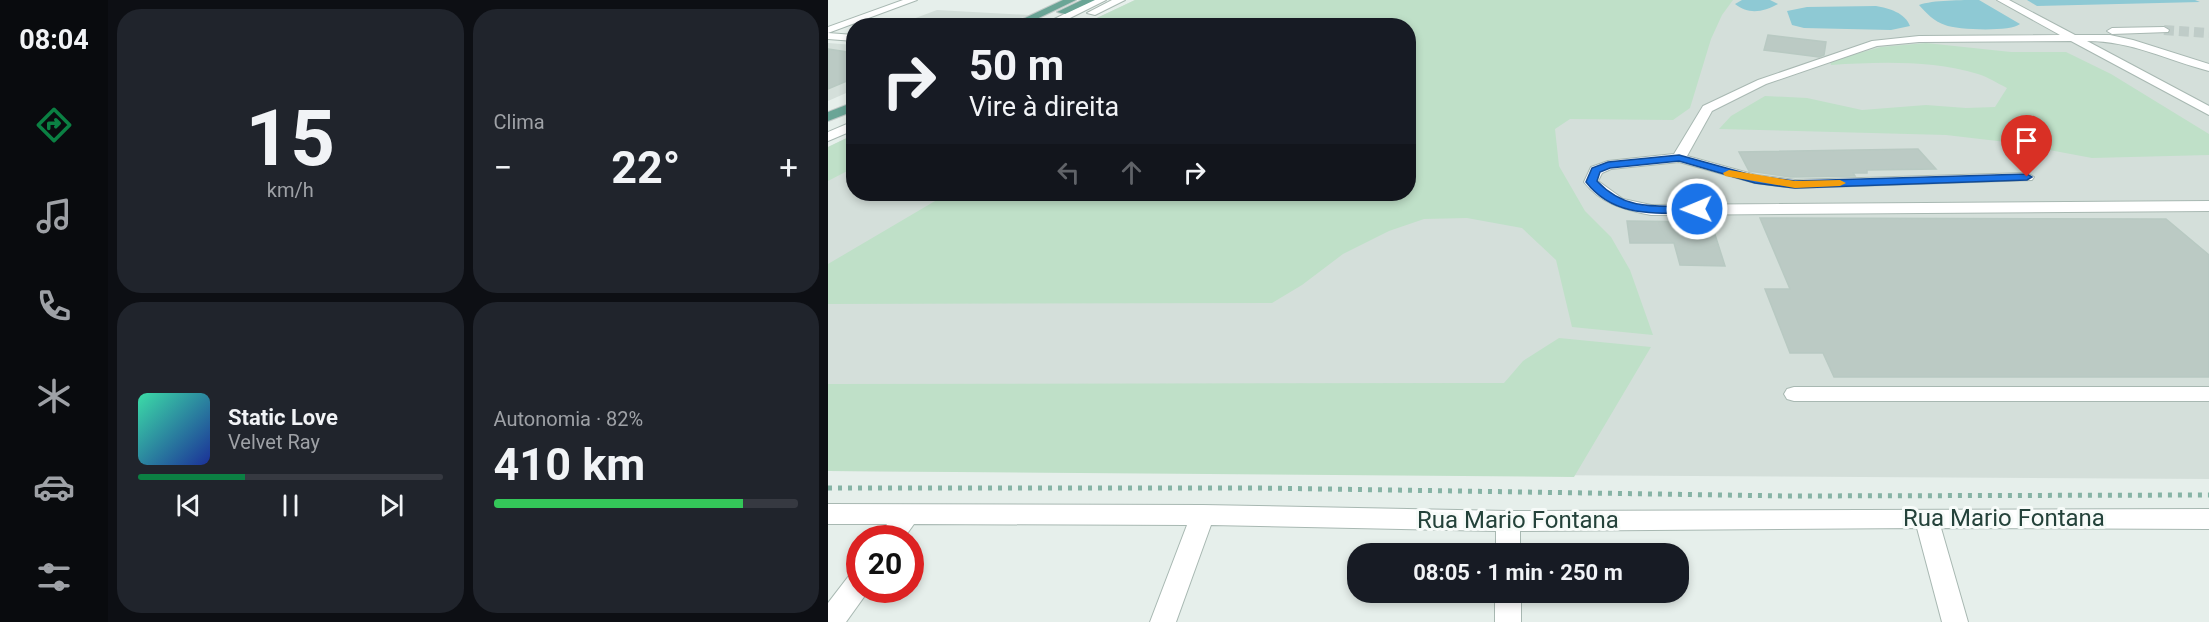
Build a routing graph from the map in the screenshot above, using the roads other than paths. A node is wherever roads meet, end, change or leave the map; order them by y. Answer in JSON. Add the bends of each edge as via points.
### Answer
{"nodes":[{"id":1,"x":912,"y":0,"type":"edge"},
{"id":2,"x":1071,"y":0,"type":"edge"},
{"id":3,"x":1090,"y":0,"type":"edge"},
{"id":4,"x":1101,"y":0,"type":"edge"},
{"id":5,"x":1108,"y":0,"type":"edge"},
{"id":6,"x":1114,"y":0,"type":"edge"},
{"id":7,"x":1120,"y":0,"type":"edge"},
{"id":8,"x":2002,"y":0,"type":"edge"},
{"id":9,"x":2020,"y":10,"type":"junction"},
{"id":10,"x":862,"y":18,"type":"edge"},
{"id":11,"x":1031,"y":18,"type":"edge"},
{"id":12,"x":1051,"y":18,"type":"edge"},
{"id":13,"x":1063,"y":18,"type":"edge"},
{"id":14,"x":1070,"y":18,"type":"edge"},
{"id":15,"x":1076,"y":18,"type":"edge"},
{"id":16,"x":1082,"y":18,"type":"edge"},
{"id":17,"x":2066,"y":23,"type":"dead end"},
{"id":18,"x":846,"y":24,"type":"edge"},
{"id":19,"x":828,"y":30,"type":"edge"},
{"id":20,"x":2164,"y":30,"type":"tunnel mouth"},
{"id":21,"x":2077,"y":33,"type":"junction"},
{"id":22,"x":2107,"y":35,"type":"junction"},
{"id":23,"x":828,"y":36,"type":"edge"},
{"id":24,"x":846,"y":37,"type":"edge"},
{"id":25,"x":2209,"y":68,"type":"edge"},
{"id":26,"x":846,"y":98,"type":"edge"},
{"id":27,"x":828,"y":106,"type":"edge"},
{"id":28,"x":846,"y":109,"type":"edge"},
{"id":29,"x":2209,"y":111,"type":"edge"},
{"id":30,"x":828,"y":117,"type":"edge"},
{"id":31,"x":846,"y":123,"type":"edge"},
{"id":32,"x":828,"y":131,"type":"edge"},
{"id":33,"x":1679,"y":158,"type":"junction"},
{"id":34,"x":2027,"y":177,"type":"dead end"},
{"id":35,"x":2209,"y":206,"type":"edge"},
{"id":36,"x":1794,"y":394,"type":"dead end"},
{"id":37,"x":2209,"y":394,"type":"edge"},
{"id":38,"x":828,"y":514,"type":"edge"},
{"id":39,"x":908,"y":514,"type":"junction"},
{"id":40,"x":1203,"y":515,"type":"junction"},
{"id":41,"x":1926,"y":518,"type":"junction"},
{"id":42,"x":2209,"y":519,"type":"edge"},
{"id":43,"x":1508,"y":521,"type":"junction"},
{"id":44,"x":900,"y":525,"type":"edge"},
{"id":45,"x":1508,"y":543,"type":"edge"},
{"id":46,"x":846,"y":600,"type":"edge"},
{"id":47,"x":1508,"y":603,"type":"edge"},
{"id":48,"x":830,"y":622,"type":"edge"},
{"id":49,"x":1163,"y":622,"type":"edge"},
{"id":50,"x":1508,"y":622,"type":"edge"},
{"id":51,"x":1955,"y":622,"type":"edge"}],
"edges":[{"from":1,"to":10,"type":"street"},
{"from":2,"to":11,"type":"main road"},
{"from":3,"to":12,"type":"main road"},
{"from":4,"to":13,"type":"street"},
{"from":5,"to":14,"type":"street"},
{"from":6,"to":15,"type":"street"},
{"from":7,"to":16,"type":"street"},
{"from":8,"to":9,"type":"street"},
{"from":9,"to":17,"type":"street"},
{"from":9,"to":21,"type":"street"},
{"from":18,"to":19,"type":"street"},
{"from":20,"to":22,"type":"street"},
{"from":21,"to":22,"type":"street"},
{"from":21,"to":29,"type":"street"},
{"from":21,"to":33,"type":"street","via":[[1876,44],[1762,82],[1707,109]]},
{"from":22,"to":25,"type":"street"},
{"from":23,"to":24,"type":"street"},
{"from":26,"to":27,"type":"main road"},
{"from":28,"to":30,"type":"main road"},
{"from":31,"to":32,"type":"street"},
{"from":33,"to":34,"type":"street","via":[[1755,179],[1795,184]]},
{"from":33,"to":35,"type":"street","via":[[1608,165],[1596,170],[1591,182],[1622,205],[1651,210]]},
{"from":36,"to":37,"type":"street"},
{"from":38,"to":39,"type":"street","name":"Rua Mario Fontana"},
{"from":39,"to":40,"type":"street","name":"Rua Mario Fontana"},
{"from":39,"to":44,"type":"street"},
{"from":40,"to":43,"type":"street","name":"Rua Mario Fontana"},
{"from":40,"to":49,"type":"street"},
{"from":41,"to":42,"type":"street","name":"Rua Mario Fontana"},
{"from":41,"to":43,"type":"street","name":"Rua Mario Fontana"},
{"from":41,"to":51,"type":"street"},
{"from":43,"to":45,"type":"street"},
{"from":46,"to":48,"type":"street"},
{"from":47,"to":50,"type":"street"}]}
